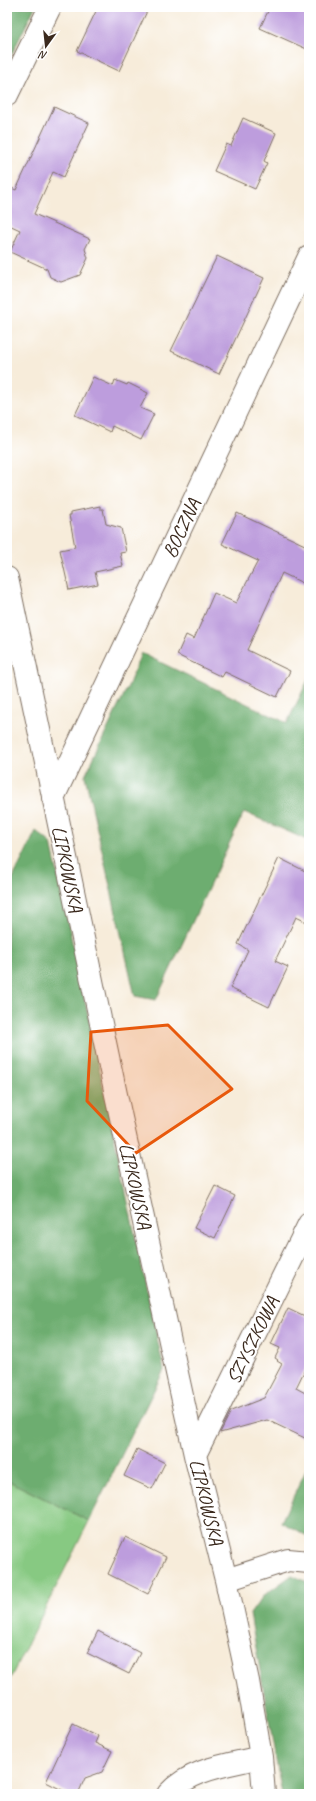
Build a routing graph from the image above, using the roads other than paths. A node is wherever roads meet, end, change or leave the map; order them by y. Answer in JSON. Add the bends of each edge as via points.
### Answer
{"nodes":[{"id":1,"x":50,"y":7,"type":"edge"},
{"id":2,"x":7,"y":95,"type":"edge"},
{"id":3,"x":309,"y":257,"type":"edge"},
{"id":4,"x":7,"y":578,"type":"edge"},
{"id":5,"x":53,"y":798,"type":"junction"},
{"id":6,"x":309,"y":1224,"type":"edge"},
{"id":7,"x":195,"y":1455,"type":"junction"},
{"id":8,"x":309,"y":1562,"type":"edge"},
{"id":9,"x":226,"y":1580,"type":"junction"},
{"id":10,"x":261,"y":1757,"type":"junction"},
{"id":11,"x":168,"y":1794,"type":"edge"},
{"id":12,"x":264,"y":1794,"type":"edge"}],
"edges":[{"from":1,"to":2,"type":"street"},
{"from":3,"to":5,"type":"street","name":"BOCZNA"},
{"from":4,"to":5,"type":"street","name":"LIPKOWSKA"},
{"from":5,"to":7,"type":"street","name":"LIPKOWSKA"},
{"from":6,"to":7,"type":"street","name":"SZYSZKOWA"},
{"from":7,"to":9,"type":"street","name":"LIPKOWSKA"},
{"from":8,"to":9,"type":"street","via":[[288,1560]]},
{"from":9,"to":10,"type":"street","name":"LIPKOWSKA"},
{"from":10,"to":11,"type":"street","via":[[208,1770],[176,1785]]},
{"from":10,"to":12,"type":"street","name":"LIPKOWSKA"}]}
